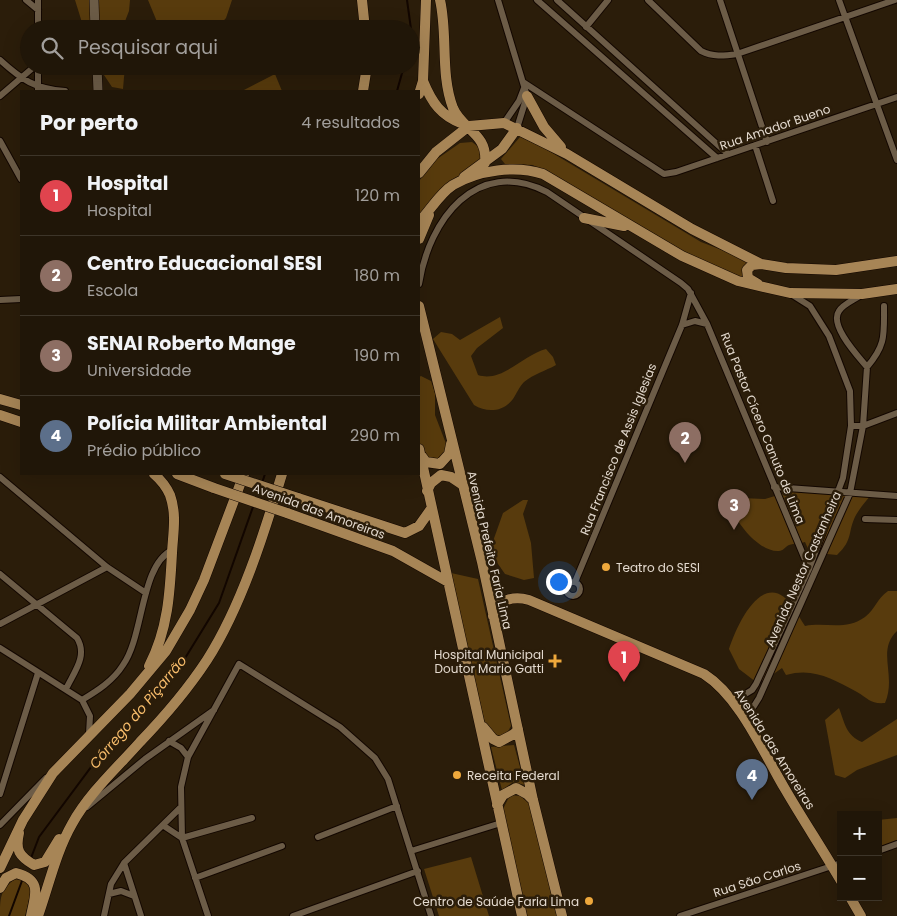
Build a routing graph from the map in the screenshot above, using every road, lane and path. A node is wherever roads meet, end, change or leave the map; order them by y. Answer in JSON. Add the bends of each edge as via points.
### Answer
{"nodes":[{"id":1,"x":26,"y":0,"type":"edge"},
{"id":2,"x":38,"y":0,"type":"edge"},
{"id":3,"x":94,"y":0,"type":"edge"},
{"id":4,"x":362,"y":0,"type":"edge"},
{"id":5,"x":426,"y":0,"type":"edge"},
{"id":6,"x":440,"y":0,"type":"edge"},
{"id":7,"x":498,"y":0,"type":"edge"},
{"id":8,"x":537,"y":0,"type":"edge"},
{"id":9,"x":557,"y":0,"type":"edge"},
{"id":10,"x":608,"y":0,"type":"edge"},
{"id":11,"x":648,"y":0,"type":"edge"},
{"id":12,"x":720,"y":0,"type":"edge"},
{"id":13,"x":839,"y":0,"type":"edge"},
{"id":14,"x":895,"y":0,"type":"edge"},
{"id":15,"x":38,"y":10,"type":"junction"},
{"id":16,"x":845,"y":18,"type":"junction"},
{"id":17,"x":38,"y":20,"type":"edge"},
{"id":18,"x":95,"y":20,"type":"edge"},
{"id":19,"x":364,"y":20,"type":"edge"},
{"id":20,"x":586,"y":27,"type":"junction"},
{"id":21,"x":737,"y":54,"type":"junction"},
{"id":22,"x":0,"y":60,"type":"edge"},
{"id":23,"x":26,"y":75,"type":"edge"},
{"id":24,"x":37,"y":75,"type":"edge"},
{"id":25,"x":97,"y":75,"type":"edge"},
{"id":26,"x":366,"y":75,"type":"edge"},
{"id":27,"x":21,"y":79,"type":"junction"},
{"id":28,"x":423,"y":81,"type":"junction"},
{"id":29,"x":525,"y":88,"type":"junction"},
{"id":30,"x":38,"y":89,"type":"edge"},
{"id":31,"x":52,"y":90,"type":"edge"},
{"id":32,"x":98,"y":90,"type":"edge"},
{"id":33,"x":363,"y":90,"type":"edge"},
{"id":34,"x":420,"y":91,"type":"edge"},
{"id":35,"x":0,"y":96,"type":"edge"},
{"id":36,"x":897,"y":97,"type":"edge"},
{"id":37,"x":875,"y":104,"type":"junction"},
{"id":38,"x":504,"y":122,"type":"junction"},
{"id":39,"x":469,"y":126,"type":"junction"},
{"id":40,"x":517,"y":128,"type":"junction"},
{"id":41,"x":0,"y":141,"type":"edge"},
{"id":42,"x":767,"y":142,"type":"junction"},
{"id":43,"x":717,"y":145,"type":"junction"},
{"id":44,"x":755,"y":146,"type":"junction"},
{"id":45,"x":711,"y":152,"type":"junction"},
{"id":46,"x":567,"y":154,"type":"junction"},
{"id":47,"x":728,"y":154,"type":"junction"},
{"id":48,"x":717,"y":158,"type":"junction"},
{"id":49,"x":897,"y":160,"type":"edge"},
{"id":50,"x":485,"y":162,"type":"junction"},
{"id":51,"x":420,"y":172,"type":"edge"},
{"id":52,"x":20,"y":177,"type":"edge"},
{"id":53,"x":453,"y":185,"type":"junction"},
{"id":54,"x":773,"y":201,"type":"dead end"},
{"id":55,"x":431,"y":209,"type":"junction"},
{"id":56,"x":584,"y":218,"type":"junction"},
{"id":57,"x":420,"y":221,"type":"edge"},
{"id":58,"x":632,"y":227,"type":"junction"},
{"id":59,"x":420,"y":237,"type":"edge"},
{"id":60,"x":892,"y":262,"type":"edge"},
{"id":61,"x":762,"y":264,"type":"junction"},
{"id":62,"x":897,"y":272,"type":"edge"},
{"id":63,"x":420,"y":279,"type":"edge"},
{"id":64,"x":897,"y":281,"type":"edge"},
{"id":65,"x":764,"y":288,"type":"junction"},
{"id":66,"x":893,"y":289,"type":"edge"},
{"id":67,"x":691,"y":293,"type":"junction"},
{"id":68,"x":790,"y":293,"type":"junction"},
{"id":69,"x":862,"y":294,"type":"junction"},
{"id":70,"x":20,"y":299,"type":"edge"},
{"id":71,"x":0,"y":300,"type":"edge"},
{"id":72,"x":884,"y":306,"type":"dead end"},
{"id":73,"x":420,"y":310,"type":"edge"},
{"id":74,"x":686,"y":310,"type":"junction"},
{"id":75,"x":701,"y":311,"type":"junction"},
{"id":76,"x":707,"y":324,"type":"junction"},
{"id":77,"x":682,"y":325,"type":"junction"},
{"id":78,"x":420,"y":335,"type":"edge"},
{"id":79,"x":427,"y":342,"type":"junction"},
{"id":80,"x":867,"y":367,"type":"junction"},
{"id":81,"x":0,"y":399,"type":"edge"},
{"id":82,"x":20,"y":405,"type":"edge"},
{"id":83,"x":897,"y":413,"type":"edge"},
{"id":84,"x":0,"y":415,"type":"edge"},
{"id":85,"x":20,"y":422,"type":"edge"},
{"id":86,"x":851,"y":426,"type":"junction"},
{"id":87,"x":863,"y":426,"type":"junction"},
{"id":88,"x":452,"y":440,"type":"junction"},
{"id":89,"x":420,"y":453,"type":"edge"},
{"id":90,"x":420,"y":456,"type":"edge"},
{"id":91,"x":155,"y":475,"type":"edge"},
{"id":92,"x":180,"y":475,"type":"edge"},
{"id":93,"x":228,"y":475,"type":"edge"},
{"id":94,"x":244,"y":475,"type":"edge"},
{"id":95,"x":282,"y":476,"type":"edge"},
{"id":96,"x":0,"y":477,"type":"edge"},
{"id":97,"x":462,"y":485,"type":"junction"},
{"id":98,"x":774,"y":487,"type":"junction"},
{"id":99,"x":427,"y":491,"type":"junction"},
{"id":100,"x":838,"y":491,"type":"junction"},
{"id":101,"x":850,"y":493,"type":"junction"},
{"id":102,"x":897,"y":496,"type":"edge"},
{"id":103,"x":431,"y":509,"type":"junction"},
{"id":104,"x":866,"y":519,"type":"dead end"},
{"id":105,"x":897,"y":520,"type":"edge"},
{"id":106,"x":172,"y":550,"type":"junction"},
{"id":107,"x":107,"y":567,"type":"junction"},
{"id":108,"x":809,"y":569,"type":"junction"},
{"id":109,"x":0,"y":574,"type":"edge"},
{"id":110,"x":448,"y":582,"type":"junction"},
{"id":111,"x":575,"y":582,"type":"dead end"},
{"id":112,"x":146,"y":592,"type":"junction"},
{"id":113,"x":35,"y":606,"type":"junction"},
{"id":114,"x":492,"y":617,"type":"junction"},
{"id":115,"x":0,"y":624,"type":"edge"},
{"id":116,"x":0,"y":648,"type":"edge"},
{"id":117,"x":38,"y":673,"type":"junction"},
{"id":118,"x":137,"y":687,"type":"junction"},
{"id":119,"x":66,"y":690,"type":"junction"},
{"id":120,"x":82,"y":700,"type":"junction"},
{"id":121,"x":732,"y":702,"type":"junction"},
{"id":122,"x":215,"y":709,"type":"junction"},
{"id":123,"x":742,"y":715,"type":"junction"},
{"id":124,"x":481,"y":724,"type":"junction"},
{"id":125,"x":518,"y":728,"type":"junction"},
{"id":126,"x":89,"y":734,"type":"junction"},
{"id":127,"x":169,"y":741,"type":"junction"},
{"id":128,"x":188,"y":757,"type":"junction"},
{"id":129,"x":53,"y":773,"type":"junction"},
{"id":130,"x":0,"y":794,"type":"edge"},
{"id":131,"x":533,"y":800,"type":"junction"},
{"id":132,"x":496,"y":805,"type":"junction"},
{"id":133,"x":397,"y":806,"type":"junction"},
{"id":134,"x":180,"y":808,"type":"junction"},
{"id":135,"x":252,"y":818,"type":"dead end"},
{"id":136,"x":23,"y":820,"type":"junction"},
{"id":137,"x":74,"y":820,"type":"junction"},
{"id":138,"x":501,"y":823,"type":"junction"},
{"id":139,"x":0,"y":825,"type":"edge"},
{"id":140,"x":164,"y":826,"type":"junction"},
{"id":141,"x":318,"y":836,"type":"dead end"},
{"id":142,"x":182,"y":838,"type":"junction"},
{"id":143,"x":897,"y":844,"type":"edge"},
{"id":144,"x":282,"y":846,"type":"dead end"},
{"id":145,"x":882,"y":850,"type":"edge"},
{"id":146,"x":411,"y":851,"type":"junction"},
{"id":147,"x":124,"y":863,"type":"junction"},
{"id":148,"x":836,"y":865,"type":"edge"},
{"id":149,"x":0,"y":868,"type":"edge"},
{"id":150,"x":418,"y":871,"type":"junction"},
{"id":151,"x":195,"y":878,"type":"junction"},
{"id":152,"x":0,"y":888,"type":"edge"},
{"id":153,"x":109,"y":894,"type":"junction"},
{"id":154,"x":134,"y":896,"type":"junction"},
{"id":155,"x":852,"y":901,"type":"edge"},
{"id":156,"x":31,"y":916,"type":"edge"},
{"id":157,"x":38,"y":916,"type":"edge"},
{"id":158,"x":104,"y":916,"type":"edge"},
{"id":159,"x":140,"y":916,"type":"edge"},
{"id":160,"x":208,"y":916,"type":"edge"},
{"id":161,"x":293,"y":916,"type":"edge"},
{"id":162,"x":431,"y":916,"type":"edge"},
{"id":163,"x":522,"y":916,"type":"edge"},
{"id":164,"x":562,"y":916,"type":"edge"},
{"id":165,"x":680,"y":916,"type":"edge"},
{"id":166,"x":861,"y":916,"type":"edge"}],
"edges":[{"from":1,"to":15,"type":"street"},
{"from":2,"to":15,"type":"street"},
{"from":3,"to":18,"type":"street"},
{"from":4,"to":19,"type":"main road"},
{"from":5,"to":28,"type":"main road"},
{"from":6,"to":39,"type":"main road","via":[[449,95],[456,114]]},
{"from":7,"to":29,"type":"street"},
{"from":8,"to":45,"type":"street"},
{"from":9,"to":20,"type":"street"},
{"from":10,"to":20,"type":"street"},
{"from":11,"to":21,"type":"street","via":[[701,51],[719,56]]},
{"from":12,"to":21,"type":"street"},
{"from":13,"to":16,"type":"street"},
{"from":14,"to":16,"type":"street"},
{"from":15,"to":17,"type":"street"},
{"from":16,"to":21,"type":"street"},
{"from":16,"to":37,"type":"street"},
{"from":20,"to":43,"type":"street"},
{"from":21,"to":42,"type":"street"},
{"from":22,"to":27,"type":"street"},
{"from":23,"to":27,"type":"street"},
{"from":24,"to":30,"type":"street"},
{"from":25,"to":32,"type":"street"},
{"from":26,"to":33,"type":"main road"},
{"from":27,"to":30,"type":"street"},
{"from":27,"to":35,"type":"street"},
{"from":28,"to":34,"type":"main road"},
{"from":28,"to":39,"type":"main road","via":[[439,110]]},
{"from":29,"to":38,"type":"street"},
{"from":29,"to":40,"type":"street"},
{"from":29,"to":46,"type":"main road","via":[[544,127]]},
{"from":29,"to":48,"type":"street","name":"Rua Amador Bueno","via":[[659,172],[676,172]]},
{"from":30,"to":31,"type":"street"},
{"from":36,"to":37,"type":"street","name":"Rua Amador Bueno"},
{"from":37,"to":42,"type":"street","name":"Rua Amador Bueno"},
{"from":37,"to":49,"type":"street"},
{"from":38,"to":39,"type":"main road"},
{"from":38,"to":40,"type":"main road"},
{"from":39,"to":50,"type":"main road","via":[[484,146]]},
{"from":39,"to":51,"type":"main road","via":[[436,152]]},
{"from":40,"to":46,"type":"main road"},
{"from":40,"to":50,"type":"main road","via":[[502,149]]},
{"from":41,"to":52,"type":"street"},
{"from":42,"to":44,"type":"street","name":"Rua Amador Bueno"},
{"from":43,"to":45,"type":"street"},
{"from":43,"to":47,"type":"street"},
{"from":44,"to":47,"type":"street","name":"Rua Amador Bueno"},
{"from":44,"to":54,"type":"street"},
{"from":45,"to":48,"type":"street"},
{"from":46,"to":61,"type":"main road","via":[[692,230]]},
{"from":47,"to":48,"type":"street","name":"Rua Amador Bueno"},
{"from":50,"to":53,"type":"main road"},
{"from":53,"to":55,"type":"main road"},
{"from":53,"to":58,"type":"main road","via":[[495,171],[532,170]]},
{"from":55,"to":57,"type":"main road"},
{"from":55,"to":59,"type":"main road"},
{"from":56,"to":58,"type":"main road"},
{"from":56,"to":63,"type":"street","name":"Rua Pastor Cícero Canuto de Lima","via":[[547,192],[526,184],[500,182],[470,192],[454,205],[433,234]]},
{"from":56,"to":67,"type":"street","name":"Rua Pastor Cícero Canuto de Lima"},
{"from":58,"to":65,"type":"main road","via":[[711,270]]},
{"from":60,"to":61,"type":"main road","via":[[836,270]]},
{"from":60,"to":62,"type":"main road"},
{"from":61,"to":65,"type":"main road","via":[[752,265],[746,274]]},
{"from":64,"to":66,"type":"main road"},
{"from":65,"to":68,"type":"main road"},
{"from":66,"to":69,"type":"main road"},
{"from":67,"to":74,"type":"street"},
{"from":67,"to":75,"type":"street","name":"Rua Pastor Cícero Canuto de Lima"},
{"from":68,"to":69,"type":"main road"},
{"from":68,"to":86,"type":"street","name":"Avenida Nestor Castanheira","via":[[810,306],[829,336],[850,391]]},
{"from":69,"to":80,"type":"street","via":[[840,309],[835,321],[838,330]]},
{"from":70,"to":71,"type":"street"},
{"from":72,"to":80,"type":"street","via":[[881,346]]},
{"from":73,"to":79,"type":"main road","name":"Avenida Prefeito Faria Lima"},
{"from":74,"to":75,"type":"street"},
{"from":74,"to":77,"type":"street"},
{"from":75,"to":76,"type":"street","name":"Rua Pastor Cícero Canuto de Lima"},
{"from":76,"to":77,"type":"street","name":"Rua Pastor Cícero Canuto de Lima","via":[[695,321]]},
{"from":76,"to":98,"type":"street","name":"Rua Pastor Cícero Canuto de Lima"},
{"from":77,"to":111,"type":"street","name":"Rua Francisco de Assis Iglesias"},
{"from":78,"to":79,"type":"main road"},
{"from":79,"to":88,"type":"main road","name":"Avenida Prefeito Faria Lima"},
{"from":80,"to":87,"type":"street","name":"Avenida Nestor Castanheira"},
{"from":81,"to":82,"type":"main road"},
{"from":83,"to":87,"type":"street"},
{"from":84,"to":85,"type":"main road"},
{"from":86,"to":87,"type":"street"},
{"from":86,"to":100,"type":"street","name":"Avenida Nestor Castanheira","via":[[847,463]]},
{"from":87,"to":101,"type":"street","name":"Avenida Nestor Castanheira"},
{"from":88,"to":89,"type":"main road","via":[[449,454],[440,464],[426,462]]},
{"from":88,"to":97,"type":"main road","name":"Avenida Prefeito Faria Lima"},
{"from":90,"to":99,"type":"main road"},
{"from":91,"to":106,"type":"main road","via":[[164,483],[172,503]]},
{"from":92,"to":110,"type":"main road","name":"Avenida das Amoreiras","bridge":true,"via":[[393,551]]},
{"from":93,"to":103,"type":"main road","name":"Avenida das Amoreiras","bridge":true,"via":[[405,533],[419,526]]},
{"from":94,"to":118,"type":"main road","via":[[190,610],[166,652]]},
{"from":95,"to":137,"type":"main road","via":[[261,538],[218,642],[169,710]]},
{"from":96,"to":107,"type":"street"},
{"from":97,"to":99,"type":"main road","via":[[451,477],[441,476],[430,482]]},
{"from":97,"to":114,"type":"main road","name":"Avenida Prefeito Faria Lima"},
{"from":98,"to":100,"type":"street"},
{"from":98,"to":108,"type":"street","name":"Rua Pastor Cícero Canuto de Lima"},
{"from":99,"to":103,"type":"main road"},
{"from":100,"to":101,"type":"street"},
{"from":100,"to":108,"type":"street","name":"Avenida Nestor Castanheira"},
{"from":101,"to":102,"type":"street"},
{"from":101,"to":123,"type":"street","name":"Avenida Nestor Castanheira","via":[[759,698]]},
{"from":103,"to":110,"type":"main road"},
{"from":104,"to":105,"type":"street"},
{"from":106,"to":112,"type":"street","via":[[160,560]]},
{"from":106,"to":118,"type":"main road","via":[[170,596],[158,648]]},
{"from":107,"to":112,"type":"street"},
{"from":107,"to":113,"type":"street"},
{"from":108,"to":121,"type":"street","name":"Avenida Nestor Castanheira","via":[[754,687]]},
{"from":109,"to":113,"type":"street"},
{"from":110,"to":124,"type":"main road"},
{"from":112,"to":120,"type":"street","via":[[141,619],[124,665],[107,683]]},
{"from":113,"to":115,"type":"street"},
{"from":113,"to":119,"type":"street","via":[[77,638],[82,646],[83,655]]},
{"from":114,"to":121,"type":"main road","name":"Avenida das Amoreiras","via":[[500,603],[516,598],[529,600],[704,674],[722,688]]},
{"from":114,"to":125,"type":"main road","name":"Avenida Prefeito Faria Lima"},
{"from":116,"to":117,"type":"street"},
{"from":117,"to":119,"type":"street"},
{"from":117,"to":130,"type":"street"},
{"from":118,"to":126,"type":"main road"},
{"from":119,"to":120,"type":"street"},
{"from":120,"to":126,"type":"street","via":[[90,716]]},
{"from":121,"to":123,"type":"main road","name":"Avenida das Amoreiras"},
{"from":122,"to":127,"type":"street"},
{"from":122,"to":128,"type":"street"},
{"from":122,"to":133,"type":"street","via":[[239,664],[361,743],[388,779]]},
{"from":123,"to":148,"type":"main road","name":"Avenida das Amoreiras"},
{"from":124,"to":125,"type":"main road","via":[[499,742]]},
{"from":124,"to":132,"type":"main road"},
{"from":125,"to":131,"type":"main road","name":"Avenida Prefeito Faria Lima"},
{"from":126,"to":129,"type":"main road"},
{"from":127,"to":128,"type":"street"},
{"from":127,"to":137,"type":"street"},
{"from":128,"to":134,"type":"street"},
{"from":129,"to":136,"type":"main road"},
{"from":129,"to":139,"type":"street"},
{"from":131,"to":132,"type":"main road","via":[[516,788]]},
{"from":131,"to":164,"type":"main road","name":"Avenida Prefeito Faria Lima"},
{"from":132,"to":138,"type":"main road"},
{"from":133,"to":141,"type":"street"},
{"from":133,"to":146,"type":"street"},
{"from":134,"to":140,"type":"street"},
{"from":134,"to":142,"type":"street"},
{"from":135,"to":142,"type":"street"},
{"from":136,"to":137,"type":"main road","via":[[17,842],[21,857],[34,864],[44,862]]},
{"from":136,"to":149,"type":"main road"},
{"from":137,"to":157,"type":"main road","via":[[56,859]]},
{"from":138,"to":146,"type":"street"},
{"from":138,"to":163,"type":"main road"},
{"from":140,"to":142,"type":"street"},
{"from":140,"to":147,"type":"street"},
{"from":142,"to":151,"type":"street"},
{"from":143,"to":145,"type":"street"},
{"from":144,"to":151,"type":"street"},
{"from":146,"to":150,"type":"street"},
{"from":147,"to":153,"type":"street","via":[[111,884]]},
{"from":147,"to":154,"type":"street"},
{"from":148,"to":165,"type":"street","name":"Rua São Carlos"},
{"from":150,"to":161,"type":"street"},
{"from":150,"to":162,"type":"street"},
{"from":151,"to":160,"type":"street"},
{"from":152,"to":156,"type":"main road","via":[[6,878],[16,873],[28,876],[36,889]]},
{"from":153,"to":154,"type":"street","via":[[121,891]]},
{"from":153,"to":158,"type":"street"},
{"from":154,"to":159,"type":"street"},
{"from":155,"to":166,"type":"main road"}]}
